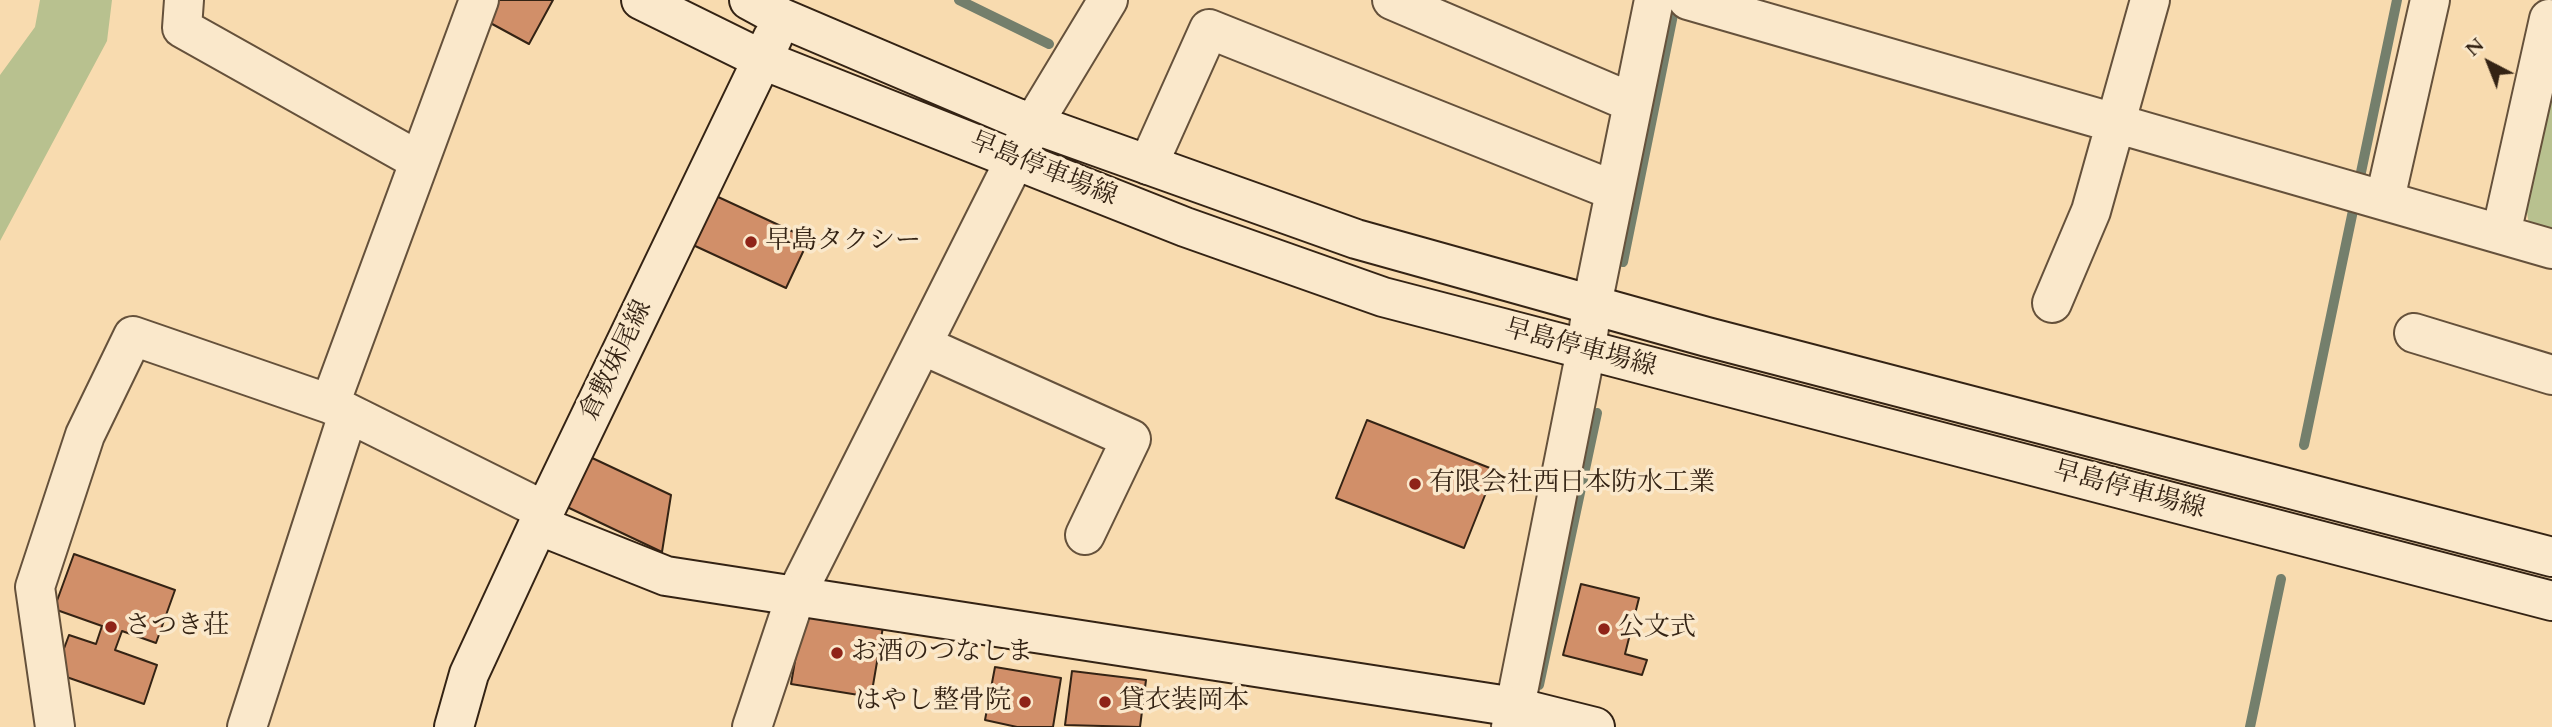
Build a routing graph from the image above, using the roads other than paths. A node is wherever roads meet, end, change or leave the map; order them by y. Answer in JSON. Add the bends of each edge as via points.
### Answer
{"nodes":[{"id":1,"x":184,"y":0,"type":"edge"},
{"id":2,"x":479,"y":0,"type":"edge"},
{"id":3,"x":641,"y":0,"type":"edge"},
{"id":4,"x":749,"y":0,"type":"edge"},
{"id":5,"x":1108,"y":0,"type":"edge"},
{"id":6,"x":1392,"y":0,"type":"edge"},
{"id":7,"x":1677,"y":0,"type":"edge"},
{"id":8,"x":2150,"y":0,"type":"edge"},
{"id":9,"x":2430,"y":0,"type":"edge"},
{"id":10,"x":787,"y":9,"type":"edge"},
{"id":11,"x":2549,"y":19,"type":"dead end"},
{"id":12,"x":763,"y":60,"type":"junction"},
{"id":13,"x":1633,"y":103,"type":"junction"},
{"id":14,"x":2115,"y":122,"type":"junction"},
{"id":15,"x":1033,"y":124,"type":"junction"},
{"id":16,"x":1015,"y":159,"type":"junction"},
{"id":17,"x":419,"y":161,"type":"junction"},
{"id":18,"x":1148,"y":165,"type":"junction"},
{"id":19,"x":1615,"y":191,"type":"junction"},
{"id":20,"x":2367,"y":194,"type":"junction"},
{"id":21,"x":2501,"y":234,"type":"junction"},
{"id":22,"x":2552,"y":249,"type":"edge"},
{"id":23,"x":2052,"y":303,"type":"dead end"},
{"id":24,"x":1592,"y":305,"type":"junction"},
{"id":25,"x":2414,"y":333,"type":"dead end"},
{"id":26,"x":922,"y":345,"type":"junction"},
{"id":27,"x":1586,"y":350,"type":"junction"},
{"id":28,"x":2552,"y":374,"type":"edge"},
{"id":29,"x":339,"y":409,"type":"junction"},
{"id":30,"x":541,"y":518,"type":"junction"},
{"id":31,"x":1085,"y":535,"type":"dead end"},
{"id":32,"x":2552,"y":557,"type":"edge"},
{"id":33,"x":796,"y":595,"type":"junction"},
{"id":34,"x":2552,"y":601,"type":"edge"},
{"id":35,"x":1513,"y":717,"type":"edge"},
{"id":36,"x":55,"y":727,"type":"edge"},
{"id":37,"x":247,"y":727,"type":"edge"},
{"id":38,"x":454,"y":727,"type":"edge"},
{"id":39,"x":752,"y":727,"type":"edge"},
{"id":40,"x":1595,"y":727,"type":"edge"}],
"edges":[{"from":1,"to":17,"type":"street","via":[[182,28]]},
{"from":2,"to":17,"type":"street"},
{"from":3,"to":12,"type":"street","name":"早島停車場線"},
{"from":4,"to":10,"type":"street","name":"早島停車場線"},
{"from":5,"to":15,"type":"street"},
{"from":6,"to":13,"type":"street"},
{"from":7,"to":13,"type":"street"},
{"from":7,"to":14,"type":"street"},
{"from":8,"to":14,"type":"street"},
{"from":9,"to":20,"type":"street"},
{"from":10,"to":12,"type":"street","name":"倉敷妹尾線"},
{"from":10,"to":15,"type":"street","name":"早島停車場線"},
{"from":11,"to":21,"type":"street"},
{"from":12,"to":16,"type":"street","name":"早島停車場線"},
{"from":12,"to":30,"type":"street","name":"倉敷妹尾線"},
{"from":13,"to":19,"type":"street"},
{"from":14,"to":20,"type":"street"},
{"from":14,"to":23,"type":"street","via":[[2091,211]]},
{"from":15,"to":16,"type":"street"},
{"from":15,"to":18,"type":"street","name":"早島停車場線"},
{"from":16,"to":26,"type":"street"},
{"from":16,"to":27,"type":"street","name":"早島停車場線","via":[[1185,227],[1383,297]]},
{"from":17,"to":29,"type":"street"},
{"from":18,"to":19,"type":"street","via":[[1209,29]]},
{"from":18,"to":24,"type":"street","name":"早島停車場線","via":[[1356,239]]},
{"from":19,"to":24,"type":"street"},
{"from":20,"to":21,"type":"street"},
{"from":21,"to":22,"type":"street"},
{"from":24,"to":27,"type":"street"},
{"from":24,"to":32,"type":"street","name":"早島停車場線"},
{"from":25,"to":28,"type":"street"},
{"from":26,"to":31,"type":"street","via":[[1131,439]]},
{"from":26,"to":33,"type":"street"},
{"from":27,"to":34,"type":"street","name":"早島停車場線"},
{"from":27,"to":35,"type":"street"},
{"from":29,"to":30,"type":"street"},
{"from":29,"to":36,"type":"street","via":[[132,336],[85,435],[35,587]]},
{"from":29,"to":37,"type":"street"},
{"from":30,"to":33,"type":"street","via":[[666,576]]},
{"from":30,"to":38,"type":"street","name":"倉敷妹尾線","via":[[469,674]]},
{"from":33,"to":35,"type":"street"},
{"from":33,"to":39,"type":"street"},
{"from":35,"to":40,"type":"street"}]}
